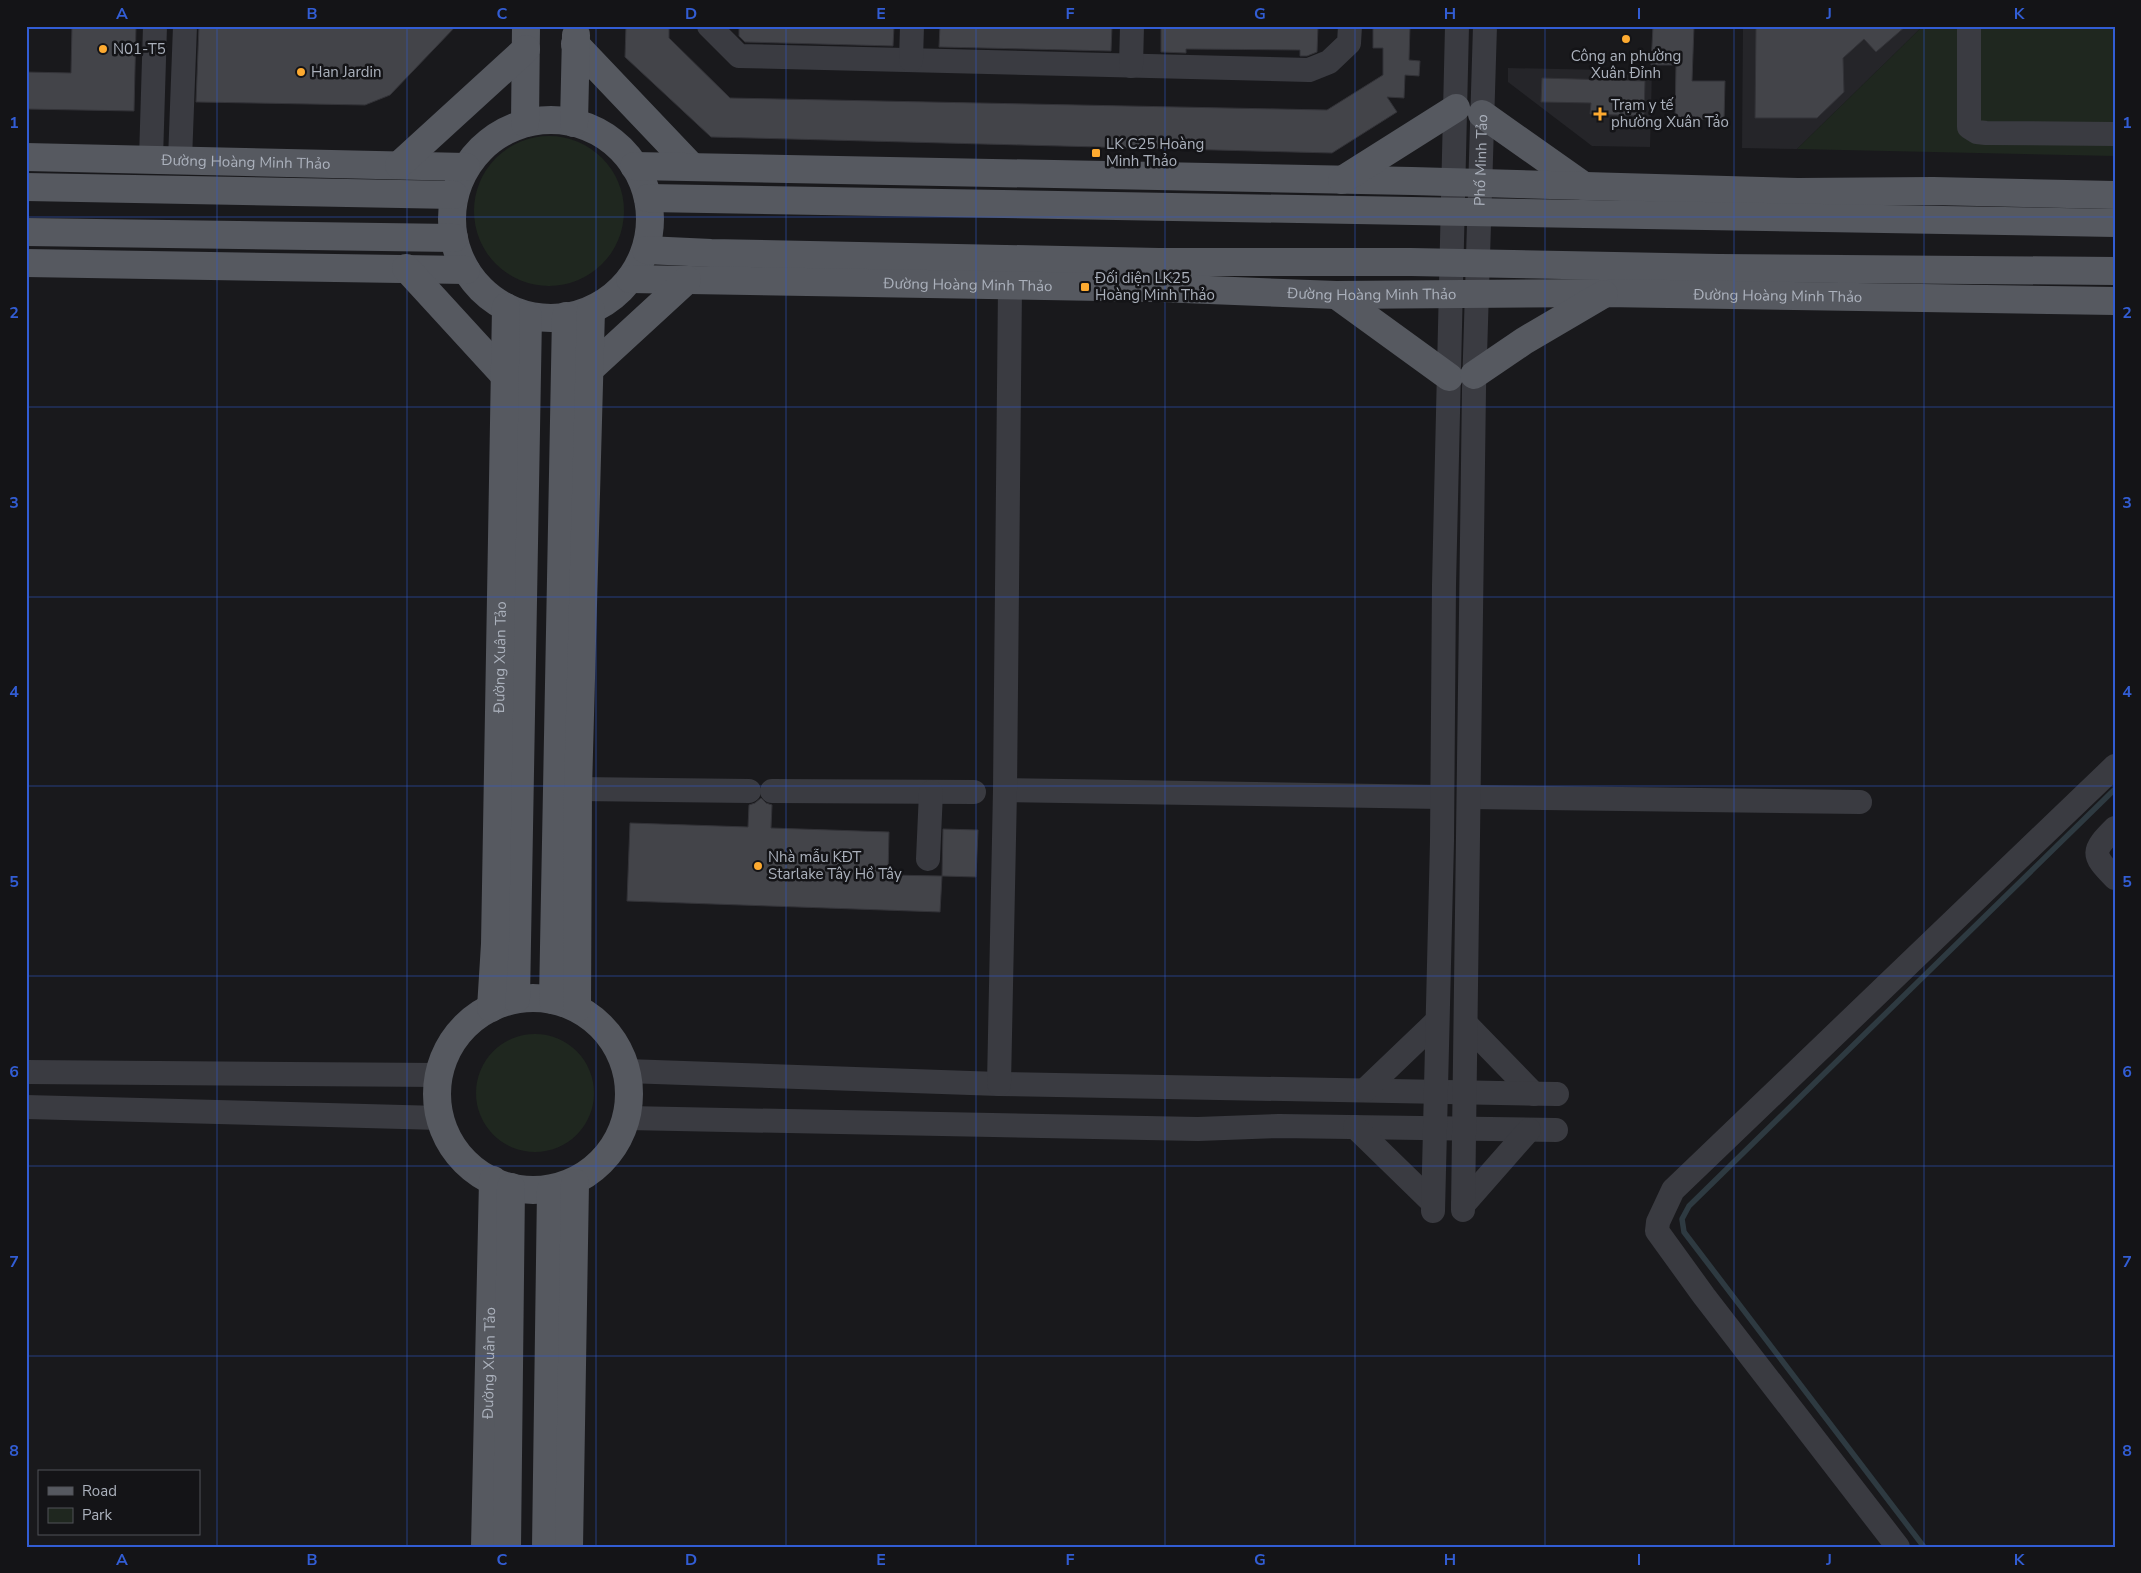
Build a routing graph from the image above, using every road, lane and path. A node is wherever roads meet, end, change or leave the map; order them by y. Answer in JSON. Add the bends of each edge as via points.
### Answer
{"nodes":[{"id":1,"x":156,"y":26,"type":"edge"},
{"id":2,"x":185,"y":26,"type":"edge"},
{"id":3,"x":709,"y":26,"type":"edge"},
{"id":4,"x":912,"y":26,"type":"edge"},
{"id":5,"x":1132,"y":26,"type":"edge"},
{"id":6,"x":1350,"y":26,"type":"edge"},
{"id":7,"x":1457,"y":26,"type":"edge"},
{"id":8,"x":1485,"y":26,"type":"edge"},
{"id":9,"x":1969,"y":26,"type":"edge"},
{"id":10,"x":576,"y":35,"type":"edge"},
{"id":11,"x":526,"y":38,"type":"edge"},
{"id":12,"x":911,"y":60,"type":"junction"},
{"id":13,"x":1131,"y":66,"type":"junction"},
{"id":14,"x":1456,"y":108,"type":"junction"},
{"id":15,"x":1482,"y":114,"type":"junction"},
{"id":16,"x":525,"y":123,"type":"junction"},
{"id":17,"x":574,"y":123,"type":"junction"},
{"id":18,"x":2115,"y":134,"type":"edge"},
{"id":19,"x":26,"y":157,"type":"edge"},
{"id":20,"x":152,"y":159,"type":"junction"},
{"id":21,"x":180,"y":160,"type":"junction"},
{"id":22,"x":399,"y":165,"type":"junction"},
{"id":23,"x":634,"y":166,"type":"junction"},
{"id":24,"x":466,"y":167,"type":"junction"},
{"id":25,"x":692,"y":167,"type":"junction"},
{"id":26,"x":1342,"y":180,"type":"junction"},
{"id":27,"x":1454,"y":182,"type":"junction"},
{"id":28,"x":1584,"y":186,"type":"junction"},
{"id":29,"x":26,"y":187,"type":"edge"},
{"id":30,"x":454,"y":195,"type":"junction"},
{"id":31,"x":2115,"y":195,"type":"edge"},
{"id":32,"x":648,"y":198,"type":"junction"},
{"id":33,"x":1797,"y":205,"type":"junction"},
{"id":34,"x":1342,"y":209,"type":"junction"},
{"id":35,"x":1453,"y":212,"type":"junction"},
{"id":36,"x":2115,"y":223,"type":"edge"},
{"id":37,"x":26,"y":232,"type":"edge"},
{"id":38,"x":454,"y":238,"type":"junction"},
{"id":39,"x":646,"y":250,"type":"junction"},
{"id":40,"x":1159,"y":262,"type":"junction"},
{"id":41,"x":26,"y":263,"type":"edge"},
{"id":42,"x":1452,"y":263,"type":"junction"},
{"id":43,"x":1605,"y":265,"type":"junction"},
{"id":44,"x":406,"y":268,"type":"junction"},
{"id":45,"x":466,"y":270,"type":"junction"},
{"id":46,"x":2115,"y":271,"type":"edge"},
{"id":47,"x":630,"y":279,"type":"junction"},
{"id":48,"x":687,"y":280,"type":"junction"},
{"id":49,"x":1010,"y":286,"type":"junction"},
{"id":50,"x":1159,"y":288,"type":"junction"},
{"id":51,"x":1606,"y":293,"type":"junction"},
{"id":52,"x":1464,"y":294,"type":"junction"},
{"id":53,"x":1336,"y":295,"type":"junction"},
{"id":54,"x":2115,"y":302,"type":"edge"},
{"id":55,"x":517,"y":311,"type":"junction"},
{"id":56,"x":578,"y":313,"type":"junction"},
{"id":57,"x":588,"y":371,"type":"junction"},
{"id":58,"x":505,"y":376,"type":"junction"},
{"id":59,"x":1465,"y":380,"type":"junction"},
{"id":60,"x":2115,"y":766,"type":"edge"},
{"id":61,"x":578,"y":789,"type":"junction"},
{"id":62,"x":1005,"y":790,"type":"junction"},
{"id":63,"x":931,"y":792,"type":"junction"},
{"id":64,"x":974,"y":792,"type":"dead end"},
{"id":65,"x":1441,"y":797,"type":"junction"},
{"id":66,"x":1469,"y":797,"type":"junction"},
{"id":67,"x":1860,"y":802,"type":"dead end"},
{"id":68,"x":2115,"y":828,"type":"edge"},
{"id":69,"x":928,"y":859,"type":"dead end"},
{"id":70,"x":2115,"y":878,"type":"edge"},
{"id":71,"x":516,"y":999,"type":"junction"},
{"id":72,"x":565,"y":1004,"type":"junction"},
{"id":73,"x":491,"y":1008,"type":"junction"},
{"id":74,"x":1437,"y":1021,"type":"junction"},
{"id":75,"x":1466,"y":1024,"type":"junction"},
{"id":76,"x":626,"y":1071,"type":"junction"},
{"id":77,"x":26,"y":1072,"type":"edge"},
{"id":78,"x":440,"y":1075,"type":"junction"},
{"id":79,"x":999,"y":1084,"type":"junction"},
{"id":80,"x":1365,"y":1090,"type":"junction"},
{"id":81,"x":1435,"y":1091,"type":"junction"},
{"id":82,"x":1464,"y":1092,"type":"junction"},
{"id":83,"x":26,"y":1107,"type":"edge"},
{"id":84,"x":440,"y":1118,"type":"junction"},
{"id":85,"x":627,"y":1118,"type":"junction"},
{"id":86,"x":1356,"y":1127,"type":"junction"},
{"id":87,"x":1435,"y":1128,"type":"junction"},
{"id":88,"x":1464,"y":1129,"type":"junction"},
{"id":89,"x":1529,"y":1130,"type":"junction"},
{"id":90,"x":1556,"y":1130,"type":"dead end"},
{"id":91,"x":502,"y":1184,"type":"junction"},
{"id":92,"x":563,"y":1186,"type":"junction"},
{"id":93,"x":486,"y":1547,"type":"edge"},
{"id":94,"x":507,"y":1547,"type":"edge"},
{"id":95,"x":546,"y":1547,"type":"edge"},
{"id":96,"x":569,"y":1547,"type":"edge"},
{"id":97,"x":1898,"y":1547,"type":"edge"}],
"edges":[{"from":1,"to":20,"type":"street"},
{"from":2,"to":21,"type":"street"},
{"from":3,"to":12,"type":"street","via":[[739,56]]},
{"from":4,"to":12,"type":"street"},
{"from":5,"to":13,"type":"street"},
{"from":6,"to":13,"type":"street","via":[[1349,43],[1329,62],[1309,70]]},
{"from":7,"to":14,"type":"street","name":"Phố Minh Tảo"},
{"from":8,"to":15,"type":"street","name":"Phố Minh Tảo"},
{"from":9,"to":18,"type":"street","via":[[1969,127],[1986,134]]},
{"from":10,"to":17,"type":"main road"},
{"from":10,"to":25,"type":"main road"},
{"from":11,"to":16,"type":"main road"},
{"from":11,"to":22,"type":"main road"},
{"from":12,"to":13,"type":"street"},
{"from":14,"to":26,"type":"main road"},
{"from":14,"to":27,"type":"street","name":"Phố Minh Tảo"},
{"from":15,"to":28,"type":"main road"},
{"from":15,"to":52,"type":"street","name":"Phố Minh Tảo"},
{"from":16,"to":17,"type":"main road","via":[[561,120]]},
{"from":16,"to":24,"type":"main road","via":[[496,135],[471,157]]},
{"from":17,"to":23,"type":"main road","via":[[594,129],[621,148]]},
{"from":19,"to":20,"type":"main road","name":"Đường Hoàng Minh Thảo"},
{"from":20,"to":21,"type":"main road","name":"Đường Hoàng Minh Thảo"},
{"from":21,"to":22,"type":"main road","name":"Đường Hoàng Minh Thảo"},
{"from":22,"to":24,"type":"main road","name":"Đường Hoàng Minh Thảo"},
{"from":23,"to":25,"type":"main road"},
{"from":23,"to":32,"type":"main road"},
{"from":24,"to":30,"type":"main road"},
{"from":25,"to":26,"type":"main road"},
{"from":26,"to":27,"type":"main road"},
{"from":26,"to":34,"type":"main road"},
{"from":27,"to":28,"type":"main road"},
{"from":27,"to":35,"type":"street","name":"Phố Minh Tảo"},
{"from":28,"to":33,"type":"main road"},
{"from":29,"to":30,"type":"main road","name":"Đường Hoàng Minh Thảo"},
{"from":30,"to":38,"type":"main road","via":[[450,220]]},
{"from":31,"to":33,"type":"main road","via":[[1933,191]]},
{"from":32,"to":34,"type":"main road"},
{"from":32,"to":39,"type":"main road"},
{"from":33,"to":35,"type":"main road"},
{"from":33,"to":36,"type":"main road"},
{"from":34,"to":35,"type":"main road"},
{"from":35,"to":42,"type":"street","name":"Phố Minh Tảo"},
{"from":37,"to":38,"type":"main road"},
{"from":38,"to":45,"type":"main road"},
{"from":39,"to":40,"type":"main road","name":"Đường Hoàng Minh Thảo"},
{"from":39,"to":47,"type":"main road"},
{"from":40,"to":42,"type":"main road","name":"Đường Hoàng Minh Thảo"},
{"from":40,"to":50,"type":"main road"},
{"from":41,"to":44,"type":"main road"},
{"from":42,"to":43,"type":"main road","name":"Đường Hoàng Minh Thảo"},
{"from":42,"to":52,"type":"street","name":"Phố Minh Tảo"},
{"from":43,"to":46,"type":"main road","name":"Đường Hoàng Minh Thảo"},
{"from":43,"to":51,"type":"main road"},
{"from":44,"to":45,"type":"main road"},
{"from":44,"to":58,"type":"main road"},
{"from":45,"to":55,"type":"main road","via":[[474,282],[498,303]]},
{"from":47,"to":48,"type":"main road","name":"Đường Hoàng Minh Thảo"},
{"from":47,"to":56,"type":"main road","via":[[618,292]]},
{"from":48,"to":49,"type":"main road","name":"Đường Hoàng Minh Thảo"},
{"from":48,"to":57,"type":"main road"},
{"from":49,"to":50,"type":"main road","name":"Đường Hoàng Minh Thảo"},
{"from":49,"to":62,"type":"street"},
{"from":50,"to":53,"type":"main road","name":"Đường Hoàng Minh Thảo"},
{"from":51,"to":52,"type":"main road","name":"Đường Hoàng Minh Thảo"},
{"from":51,"to":54,"type":"main road","name":"Đường Hoàng Minh Thảo"},
{"from":51,"to":59,"type":"main road"},
{"from":52,"to":53,"type":"main road","name":"Đường Hoàng Minh Thảo"},
{"from":52,"to":59,"type":"street"},
{"from":53,"to":59,"type":"main road"},
{"from":55,"to":56,"type":"main road","via":[[560,318]]},
{"from":55,"to":58,"type":"main road","name":"Đường Xuân Tảo"},
{"from":55,"to":71,"type":"main road","name":"Đường Xuân Tảo"},
{"from":56,"to":57,"type":"main road"},
{"from":56,"to":72,"type":"main road"},
{"from":57,"to":61,"type":"main road"},
{"from":58,"to":73,"type":"main road","name":"Đường Xuân Tảo","via":[[495,944]]},
{"from":59,"to":65,"type":"street"},
{"from":59,"to":66,"type":"street"},
{"from":60,"to":97,"type":"street","via":[[1673,1190],[1658,1222],[1660,1235]]},
{"from":61,"to":63,"type":"street"},
{"from":61,"to":72,"type":"main road"},
{"from":62,"to":65,"type":"street"},
{"from":62,"to":79,"type":"street"},
{"from":63,"to":64,"type":"street"},
{"from":63,"to":69,"type":"street"},
{"from":65,"to":74,"type":"street"},
{"from":66,"to":67,"type":"street"},
{"from":66,"to":75,"type":"street"},
{"from":68,"to":70,"type":"street","via":[[2100,843],[2097,852],[2098,860]]},
{"from":71,"to":72,"type":"main road","via":[[532,998]]},
{"from":71,"to":73,"type":"main road"},
{"from":72,"to":76,"type":"main road","via":[[603,1028],[621,1054]]},
{"from":73,"to":78,"type":"main road","via":[[471,1021],[454,1039],[443,1060]]},
{"from":74,"to":80,"type":"street"},
{"from":74,"to":81,"type":"street"},
{"from":75,"to":82,"type":"street"},
{"from":75,"to":82,"type":"street","via":[[1545,1094]]},
{"from":76,"to":79,"type":"street"},
{"from":76,"to":85,"type":"main road","via":[[630,1086]]},
{"from":77,"to":78,"type":"street"},
{"from":78,"to":84,"type":"main road","via":[[437,1086]]},
{"from":79,"to":80,"type":"street"},
{"from":80,"to":81,"type":"street"},
{"from":81,"to":82,"type":"street"},
{"from":81,"to":87,"type":"street"},
{"from":82,"to":88,"type":"street"},
{"from":83,"to":84,"type":"street"},
{"from":84,"to":91,"type":"main road","via":[[448,1138],[463,1160],[484,1177]]},
{"from":85,"to":86,"type":"street","via":[[1178,1128]]},
{"from":85,"to":92,"type":"main road","via":[[614,1148],[591,1171]]},
{"from":86,"to":87,"type":"street"},
{"from":86,"to":87,"type":"street","via":[[1433,1207]]},
{"from":87,"to":88,"type":"street"},
{"from":88,"to":89,"type":"street"},
{"from":88,"to":89,"type":"street","via":[[1463,1208]]},
{"from":89,"to":90,"type":"street"},
{"from":91,"to":92,"type":"main road","via":[[536,1190]]},
{"from":91,"to":93,"type":"main road","name":"Đường Xuân Tảo"},
{"from":91,"to":94,"type":"main road","name":"Đường Xuân Tảo"},
{"from":92,"to":95,"type":"main road"},
{"from":92,"to":96,"type":"main road"}]}
